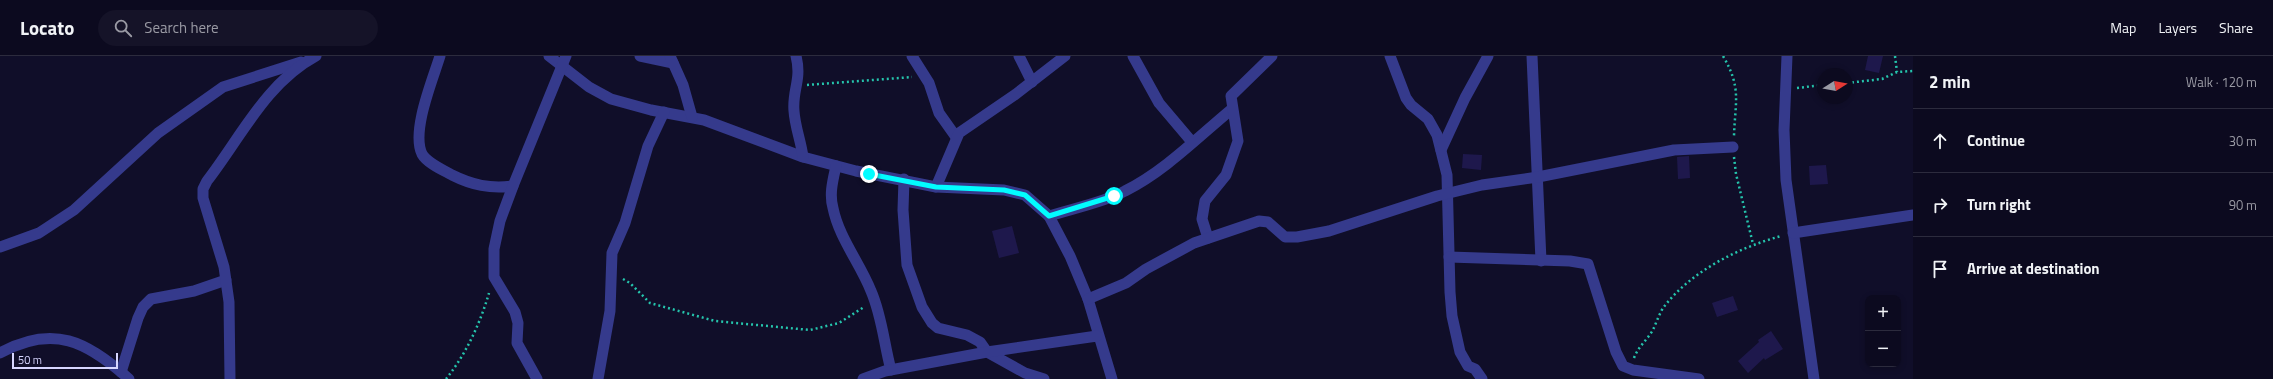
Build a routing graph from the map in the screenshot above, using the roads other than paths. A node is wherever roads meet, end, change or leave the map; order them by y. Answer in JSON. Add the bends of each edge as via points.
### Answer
{"nodes":[{"id":1,"x":440,"y":56,"type":"edge"},
{"id":2,"x":549,"y":56,"type":"edge"},
{"id":3,"x":566,"y":56,"type":"edge"},
{"id":4,"x":640,"y":56,"type":"edge"},
{"id":5,"x":796,"y":56,"type":"edge"},
{"id":6,"x":912,"y":56,"type":"edge"},
{"id":7,"x":1019,"y":56,"type":"edge"},
{"id":8,"x":1065,"y":56,"type":"edge"},
{"id":9,"x":1132,"y":56,"type":"edge"},
{"id":10,"x":1272,"y":56,"type":"edge"},
{"id":11,"x":1390,"y":56,"type":"edge"},
{"id":12,"x":1488,"y":56,"type":"edge"},
{"id":13,"x":1532,"y":56,"type":"edge"},
{"id":14,"x":1787,"y":56,"type":"edge"},
{"id":15,"x":314,"y":57,"type":"edge"},
{"id":16,"x":672,"y":60,"type":"edge"},
{"id":17,"x":563,"y":68,"type":"junction"},
{"id":18,"x":1032,"y":82,"type":"junction"},
{"id":19,"x":1232,"y":109,"type":"junction"},
{"id":20,"x":664,"y":112,"type":"junction"},
{"id":21,"x":692,"y":117,"type":"junction"},
{"id":22,"x":956,"y":137,"type":"junction"},
{"id":23,"x":1192,"y":142,"type":"junction"},
{"id":24,"x":1733,"y":147,"type":"dead end"},
{"id":25,"x":1441,"y":150,"type":"junction"},
{"id":26,"x":803,"y":157,"type":"junction"},
{"id":27,"x":836,"y":166,"type":"junction"},
{"id":28,"x":1538,"y":177,"type":"junction"},
{"id":29,"x":904,"y":180,"type":"junction"},
{"id":30,"x":513,"y":186,"type":"junction"},
{"id":31,"x":936,"y":187,"type":"junction"},
{"id":32,"x":1448,"y":193,"type":"junction"},
{"id":33,"x":1913,"y":215,"type":"edge"},
{"id":34,"x":1049,"y":216,"type":"junction"},
{"id":35,"x":1793,"y":233,"type":"junction"},
{"id":36,"x":1208,"y":238,"type":"junction"},
{"id":37,"x":1,"y":244,"type":"edge"},
{"id":38,"x":1448,"y":256,"type":"junction"},
{"id":39,"x":1541,"y":261,"type":"junction"},
{"id":40,"x":226,"y":280,"type":"junction"},
{"id":41,"x":1088,"y":299,"type":"junction"},
{"id":42,"x":1098,"y":336,"type":"junction"},
{"id":43,"x":987,"y":352,"type":"junction"},
{"id":44,"x":0,"y":353,"type":"edge"},
{"id":45,"x":891,"y":370,"type":"junction"},
{"id":46,"x":1636,"y":373,"type":"edge"},
{"id":47,"x":125,"y":376,"type":"edge"},
{"id":48,"x":230,"y":379,"type":"edge"},
{"id":49,"x":537,"y":379,"type":"edge"},
{"id":50,"x":598,"y":379,"type":"edge"},
{"id":51,"x":863,"y":379,"type":"edge"},
{"id":52,"x":1044,"y":379,"type":"edge"},
{"id":53,"x":1112,"y":379,"type":"edge"},
{"id":54,"x":1482,"y":379,"type":"edge"},
{"id":55,"x":1699,"y":379,"type":"edge"},
{"id":56,"x":1814,"y":379,"type":"edge"}],
"edges":[{"from":1,"to":30,"type":"street","via":[[422,116],[422,154],[428,161],[463,181],[480,187]]},
{"from":2,"to":17,"type":"street"},
{"from":3,"to":17,"type":"street"},
{"from":4,"to":16,"type":"street"},
{"from":5,"to":26,"type":"street","via":[[799,71],[793,100]]},
{"from":6,"to":22,"type":"street","via":[[925,76],[935,105]]},
{"from":7,"to":18,"type":"street"},
{"from":8,"to":18,"type":"street"},
{"from":9,"to":23,"type":"street","via":[[1159,103]]},
{"from":10,"to":19,"type":"street","via":[[1252,77],[1232,92]]},
{"from":11,"to":25,"type":"street","via":[[1406,98],[1434,126]]},
{"from":12,"to":25,"type":"street"},
{"from":13,"to":28,"type":"street"},
{"from":14,"to":35,"type":"street","via":[[1784,90],[1786,180]]},
{"from":15,"to":37,"type":"street","via":[[223,87],[158,133],[74,210],[39,233]]},
{"from":15,"to":40,"type":"street","via":[[290,74],[266,98],[205,184],[203,198],[220,249]]},
{"from":16,"to":21,"type":"street"},
{"from":17,"to":20,"type":"street","via":[[611,99]]},
{"from":17,"to":30,"type":"street"},
{"from":18,"to":22,"type":"street","via":[[963,129]]},
{"from":19,"to":23,"type":"street"},
{"from":19,"to":36,"type":"street","via":[[1238,141],[1226,175],[1205,201],[1202,214]]},
{"from":20,"to":21,"type":"street"},
{"from":20,"to":50,"type":"street","via":[[648,146],[627,216],[613,248],[610,311]]},
{"from":21,"to":26,"type":"street"},
{"from":22,"to":31,"type":"street"},
{"from":23,"to":34,"type":"street","via":[[1170,161],[1124,192]]},
{"from":24,"to":28,"type":"street","via":[[1674,150]]},
{"from":25,"to":32,"type":"street"},
{"from":26,"to":27,"type":"street"},
{"from":27,"to":29,"type":"street"},
{"from":27,"to":45,"type":"street","via":[[831,191],[833,208],[875,300]]},
{"from":28,"to":32,"type":"street"},
{"from":28,"to":39,"type":"street"},
{"from":29,"to":31,"type":"street"},
{"from":29,"to":43,"type":"street","via":[[903,210],[907,265],[922,307],[938,328],[967,335],[980,342]]},
{"from":30,"to":49,"type":"street","via":[[500,222],[494,249],[494,277],[516,312],[517,343]]},
{"from":31,"to":34,"type":"street","via":[[1004,190],[1025,195]]},
{"from":32,"to":36,"type":"street","via":[[1311,235],[1285,237],[1272,224],[1263,220]]},
{"from":32,"to":38,"type":"street"},
{"from":33,"to":35,"type":"street"},
{"from":34,"to":41,"type":"street"},
{"from":35,"to":56,"type":"street"},
{"from":36,"to":41,"type":"street","via":[[1175,252],[1126,283]]},
{"from":38,"to":39,"type":"street"},
{"from":38,"to":54,"type":"street","via":[[1451,304],[1459,348],[1468,366],[1475,369]]},
{"from":39,"to":46,"type":"street","via":[[1588,264],[1616,352],[1623,366]]},
{"from":40,"to":47,"type":"street","via":[[194,291],[151,299],[143,307],[138,318]]},
{"from":40,"to":48,"type":"street"},
{"from":41,"to":42,"type":"street"},
{"from":42,"to":43,"type":"street"},
{"from":42,"to":53,"type":"street"},
{"from":43,"to":45,"type":"street"},
{"from":43,"to":52,"type":"street","via":[[1025,373]]},
{"from":44,"to":47,"type":"street","via":[[34,340],[72,340],[98,354]]},
{"from":45,"to":51,"type":"street"},
{"from":46,"to":55,"type":"street"}]}
